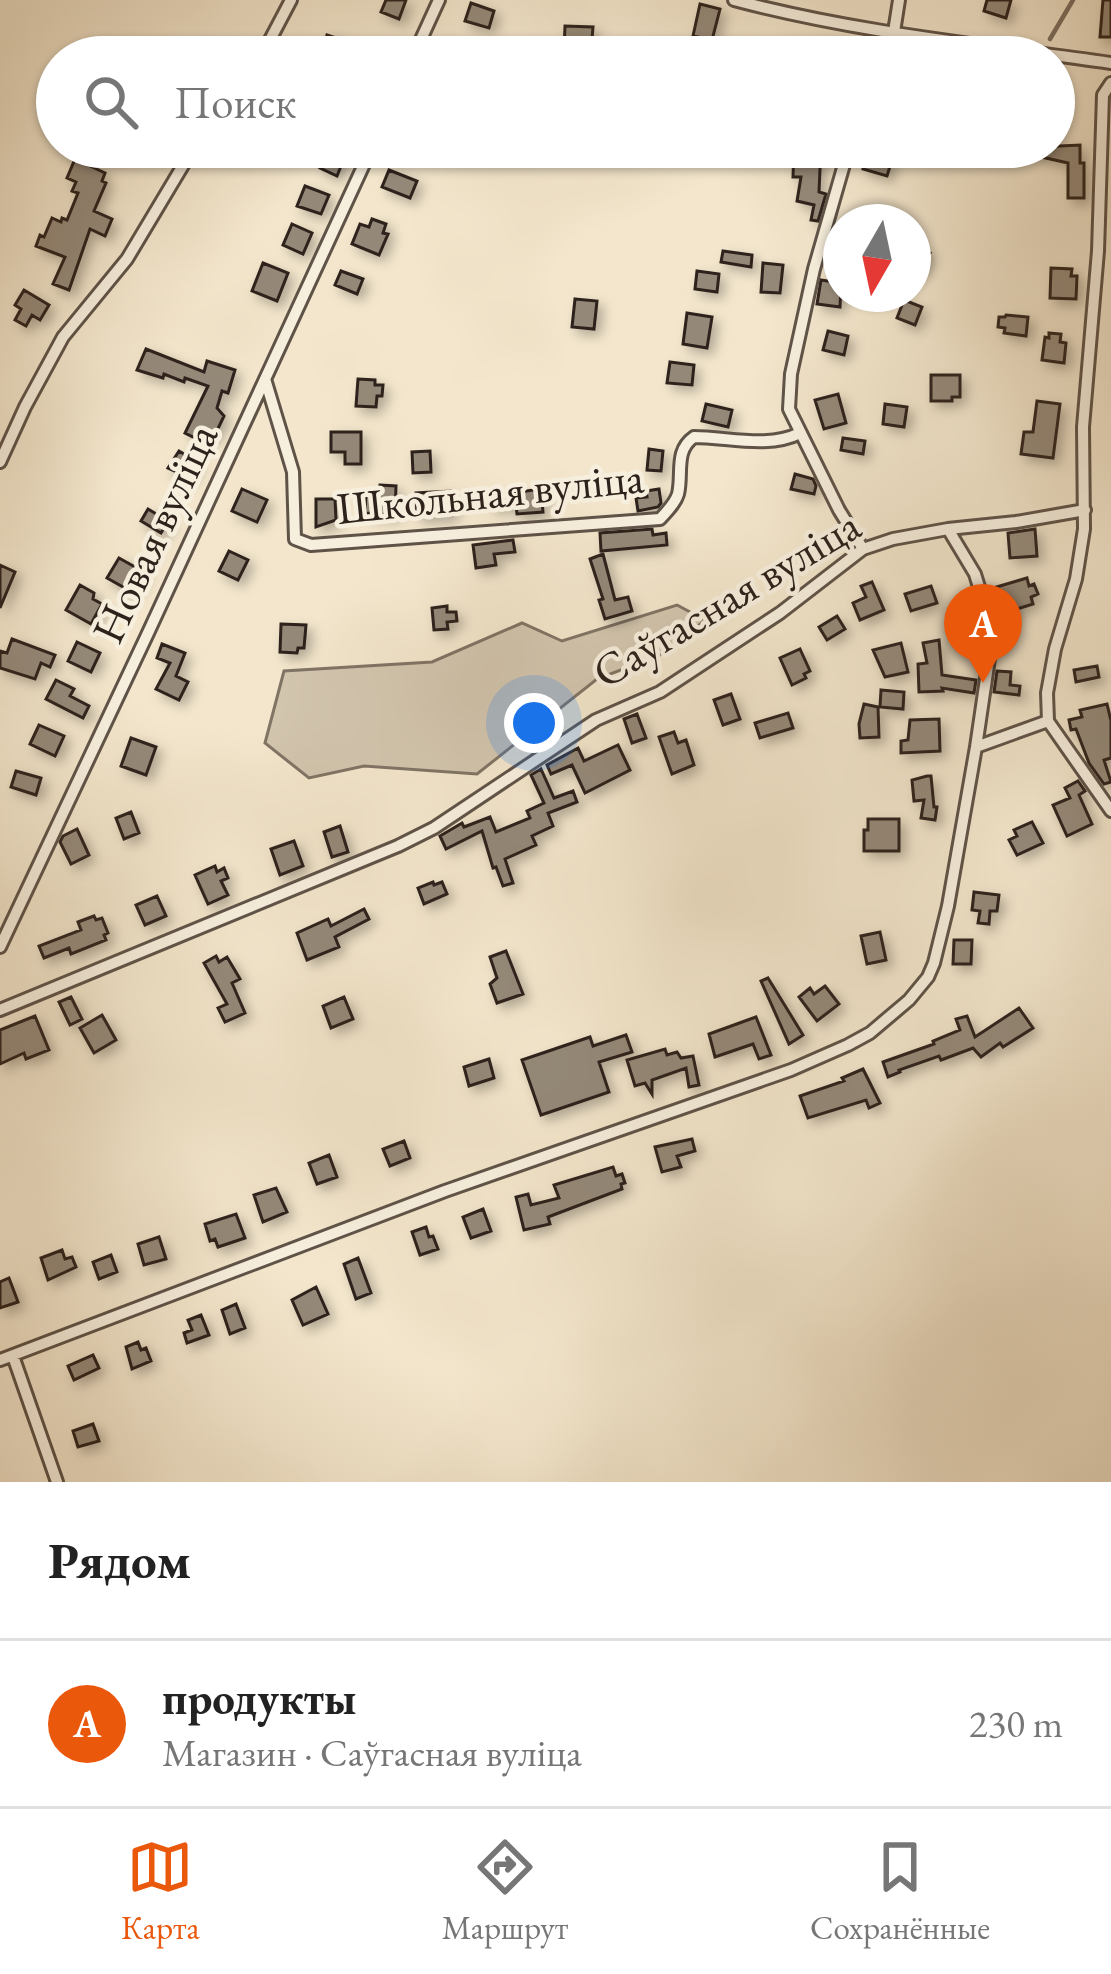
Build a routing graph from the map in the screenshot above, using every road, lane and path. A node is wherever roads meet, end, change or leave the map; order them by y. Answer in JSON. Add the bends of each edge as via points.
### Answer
{"nodes":[{"id":1,"x":291,"y":0,"type":"edge"},
{"id":2,"x":439,"y":0,"type":"edge"},
{"id":3,"x":734,"y":0,"type":"edge"},
{"id":4,"x":899,"y":0,"type":"edge"},
{"id":5,"x":894,"y":32,"type":"junction"},
{"id":6,"x":272,"y":36,"type":"edge"},
{"id":7,"x":423,"y":36,"type":"edge"},
{"id":8,"x":892,"y":36,"type":"edge"},
{"id":9,"x":916,"y":36,"type":"edge"},
{"id":10,"x":1075,"y":59,"type":"edge"},
{"id":11,"x":1109,"y":63,"type":"edge"},
{"id":12,"x":1111,"y":83,"type":"edge"},
{"id":13,"x":1103,"y":95,"type":"junction"},
{"id":14,"x":182,"y":168,"type":"edge"},
{"id":15,"x":361,"y":168,"type":"edge"},
{"id":16,"x":844,"y":168,"type":"edge"},
{"id":17,"x":265,"y":379,"type":"junction"},
{"id":18,"x":800,"y":433,"type":"junction"},
{"id":19,"x":0,"y":462,"type":"edge"},
{"id":20,"x":1085,"y":510,"type":"junction"},
{"id":21,"x":948,"y":529,"type":"junction"},
{"id":22,"x":863,"y":549,"type":"junction"},
{"id":23,"x":1048,"y":721,"type":"junction"},
{"id":24,"x":976,"y":747,"type":"junction"},
{"id":25,"x":1111,"y":811,"type":"edge"},
{"id":26,"x":0,"y":947,"type":"edge"},
{"id":27,"x":0,"y":1010,"type":"edge"},
{"id":28,"x":6,"y":1358,"type":"edge"},
{"id":29,"x":57,"y":1482,"type":"edge"}],
"edges":[{"from":1,"to":6,"type":"street"},
{"from":2,"to":7,"type":"street"},
{"from":3,"to":5,"type":"street"},
{"from":4,"to":5,"type":"street"},
{"from":5,"to":8,"type":"street"},
{"from":5,"to":9,"type":"street"},
{"from":10,"to":11,"type":"street"},
{"from":11,"to":13,"type":"street"},
{"from":12,"to":13,"type":"street"},
{"from":13,"to":20,"type":"street"},
{"from":14,"to":19,"type":"street","via":[[127,260],[63,337]]},
{"from":15,"to":17,"type":"street","name":"Новая вуліца"},
{"from":16,"to":18,"type":"street","via":[[791,374],[790,409]]},
{"from":17,"to":18,"type":"street","name":"Школьная вуліца","via":[[293,472],[293,530],[311,545],[660,518],[673,506],[680,458],[694,437],[769,442]]},
{"from":17,"to":26,"type":"street","name":"Новая вуліца"},
{"from":18,"to":22,"type":"street"},
{"from":20,"to":21,"type":"street","name":"Саўгасная вуліца"},
{"from":20,"to":23,"type":"street","via":[[1076,579],[1048,678]]},
{"from":21,"to":22,"type":"street","name":"Саўгасная вуліца"},
{"from":21,"to":24,"type":"street","via":[[976,574],[988,616]]},
{"from":22,"to":27,"type":"street","name":"Саўгасная вуліца","via":[[660,692],[596,720],[434,828]]},
{"from":23,"to":24,"type":"street"},
{"from":23,"to":25,"type":"street"},
{"from":24,"to":28,"type":"street","via":[[934,963],[909,1000],[870,1033],[791,1070]]},
{"from":28,"to":29,"type":"street"}]}
